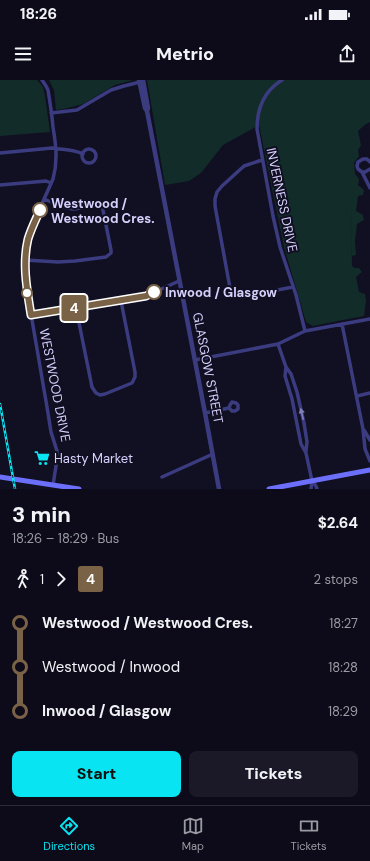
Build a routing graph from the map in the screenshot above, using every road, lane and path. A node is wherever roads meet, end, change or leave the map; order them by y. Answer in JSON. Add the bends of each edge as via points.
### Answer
{"nodes":[{"id":1,"x":42,"y":80,"type":"edge"},
{"id":2,"x":282,"y":80,"type":"edge"},
{"id":3,"x":141,"y":81,"type":"edge"},
{"id":4,"x":52,"y":113,"type":"junction"},
{"id":5,"x":57,"y":149,"type":"junction"},
{"id":6,"x":0,"y":153,"type":"edge"},
{"id":7,"x":83,"y":154,"type":"dead end"},
{"id":8,"x":262,"y":160,"type":"junction"},
{"id":9,"x":370,"y":162,"type":"edge"},
{"id":10,"x":370,"y":169,"type":"edge"},
{"id":11,"x":362,"y":172,"type":"junction"},
{"id":12,"x":51,"y":183,"type":"junction"},
{"id":13,"x":0,"y":185,"type":"edge"},
{"id":14,"x":370,"y":188,"type":"edge"},
{"id":15,"x":44,"y":199,"type":"junction"},
{"id":16,"x":25,"y":260,"type":"junction"},
{"id":17,"x":179,"y":280,"type":"junction"},
{"id":18,"x":293,"y":287,"type":"junction"},
{"id":19,"x":121,"y":300,"type":"junction"},
{"id":20,"x":76,"y":308,"type":"junction"},
{"id":21,"x":31,"y":315,"type":"junction"},
{"id":22,"x":370,"y":319,"type":"edge"},
{"id":23,"x":342,"y":324,"type":"junction"},
{"id":24,"x":305,"y":331,"type":"junction"},
{"id":25,"x":278,"y":344,"type":"junction"},
{"id":26,"x":195,"y":360,"type":"junction"},
{"id":27,"x":286,"y":367,"type":"junction"},
{"id":28,"x":370,"y":393,"type":"edge"},
{"id":29,"x":357,"y":396,"type":"junction"},
{"id":30,"x":229,"y":408,"type":"dead end"},
{"id":31,"x":205,"y":413,"type":"junction"},
{"id":32,"x":363,"y":429,"type":"junction"},
{"id":33,"x":370,"y":440,"type":"edge"},
{"id":34,"x":306,"y":453,"type":"junction"},
{"id":35,"x":213,"y":454,"type":"junction"},
{"id":36,"x":370,"y":461,"type":"edge"},
{"id":37,"x":370,"y":470,"type":"edge"},
{"id":38,"x":0,"y":477,"type":"edge"},
{"id":39,"x":162,"y":477,"type":"dead end"},
{"id":40,"x":312,"y":481,"type":"junction"},
{"id":41,"x":53,"y":485,"type":"junction"},
{"id":42,"x":79,"y":489,"type":"edge"},
{"id":43,"x":219,"y":489,"type":"edge"},
{"id":44,"x":269,"y":489,"type":"edge"},
{"id":45,"x":312,"y":489,"type":"edge"},
{"id":46,"x":317,"y":489,"type":"edge"}],
"edges":[{"from":1,"to":4,"type":"street","name":"WESTWOOD DRIVE","via":[[48,90]]},
{"from":2,"to":8,"type":"street","name":"INVERNESS DRIVE","via":[[264,97],[258,112],[257,129]]},
{"from":3,"to":4,"type":"street","via":[[111,90],[77,110]]},
{"from":3,"to":17,"type":"street","name":"GLASGOW STREET"},
{"from":4,"to":5,"type":"street","name":"WESTWOOD DRIVE"},
{"from":5,"to":6,"type":"street"},
{"from":5,"to":7,"type":"street","via":[[70,149]]},
{"from":5,"to":12,"type":"street","name":"WESTWOOD DRIVE","via":[[57,161]]},
{"from":8,"to":18,"type":"street","name":"INVERNESS DRIVE","via":[[280,247]]},
{"from":8,"to":18,"type":"street","via":[[244,166],[222,186],[215,199],[230,288],[235,295],[241,297]]},
{"from":9,"to":11,"type":"street","via":[[365,159],[358,162],[358,169]]},
{"from":10,"to":11,"type":"street"},
{"from":11,"to":14,"type":"street"},
{"from":12,"to":13,"type":"street","via":[[46,181]]},
{"from":12,"to":15,"type":"street","name":"WESTWOOD DRIVE"},
{"from":15,"to":16,"type":"street","name":"WESTWOOD DRIVE","via":[[29,238]]},
{"from":15,"to":16,"type":"street","via":[[74,209],[102,205],[112,250],[106,256],[75,261]]},
{"from":16,"to":21,"type":"street","name":"WESTWOOD DRIVE"},
{"from":17,"to":19,"type":"street","via":[[146,296]]},
{"from":17,"to":26,"type":"street","name":"GLASGOW STREET"},
{"from":18,"to":24,"type":"street","name":"INVERNESS DRIVE"},
{"from":19,"to":20,"type":"street"},
{"from":19,"to":20,"type":"street","via":[[136,377],[132,383],[102,394],[96,393],[92,387]]},
{"from":20,"to":21,"type":"street"},
{"from":21,"to":41,"type":"street","name":"WESTWOOD DRIVE","via":[[57,451]]},
{"from":22,"to":23,"type":"street"},
{"from":23,"to":24,"type":"street"},
{"from":23,"to":29,"type":"street"},
{"from":24,"to":25,"type":"street"},
{"from":25,"to":26,"type":"street"},
{"from":25,"to":27,"type":"street"},
{"from":26,"to":31,"type":"street","name":"GLASGOW STREET"},
{"from":27,"to":34,"type":"street","via":[[285,376]]},
{"from":34,"to":27,"type":"street","one_way":true,"via":[[307,442],[297,392]]},
{"from":28,"to":29,"type":"street"},
{"from":29,"to":32,"type":"street"},
{"from":30,"to":31,"type":"street"},
{"from":31,"to":35,"type":"street","name":"GLASGOW STREET"},
{"from":32,"to":33,"type":"street"},
{"from":32,"to":36,"type":"street","via":[[365,449]]},
{"from":34,"to":40,"type":"street"},
{"from":35,"to":39,"type":"street"},
{"from":35,"to":43,"type":"street","name":"GLASGOW STREET"},
{"from":37,"to":40,"type":"main road"},
{"from":38,"to":41,"type":"main road"},
{"from":40,"to":44,"type":"main road"},
{"from":40,"to":45,"type":"street"},
{"from":40,"to":46,"type":"street"},
{"from":41,"to":42,"type":"main road"}]}
